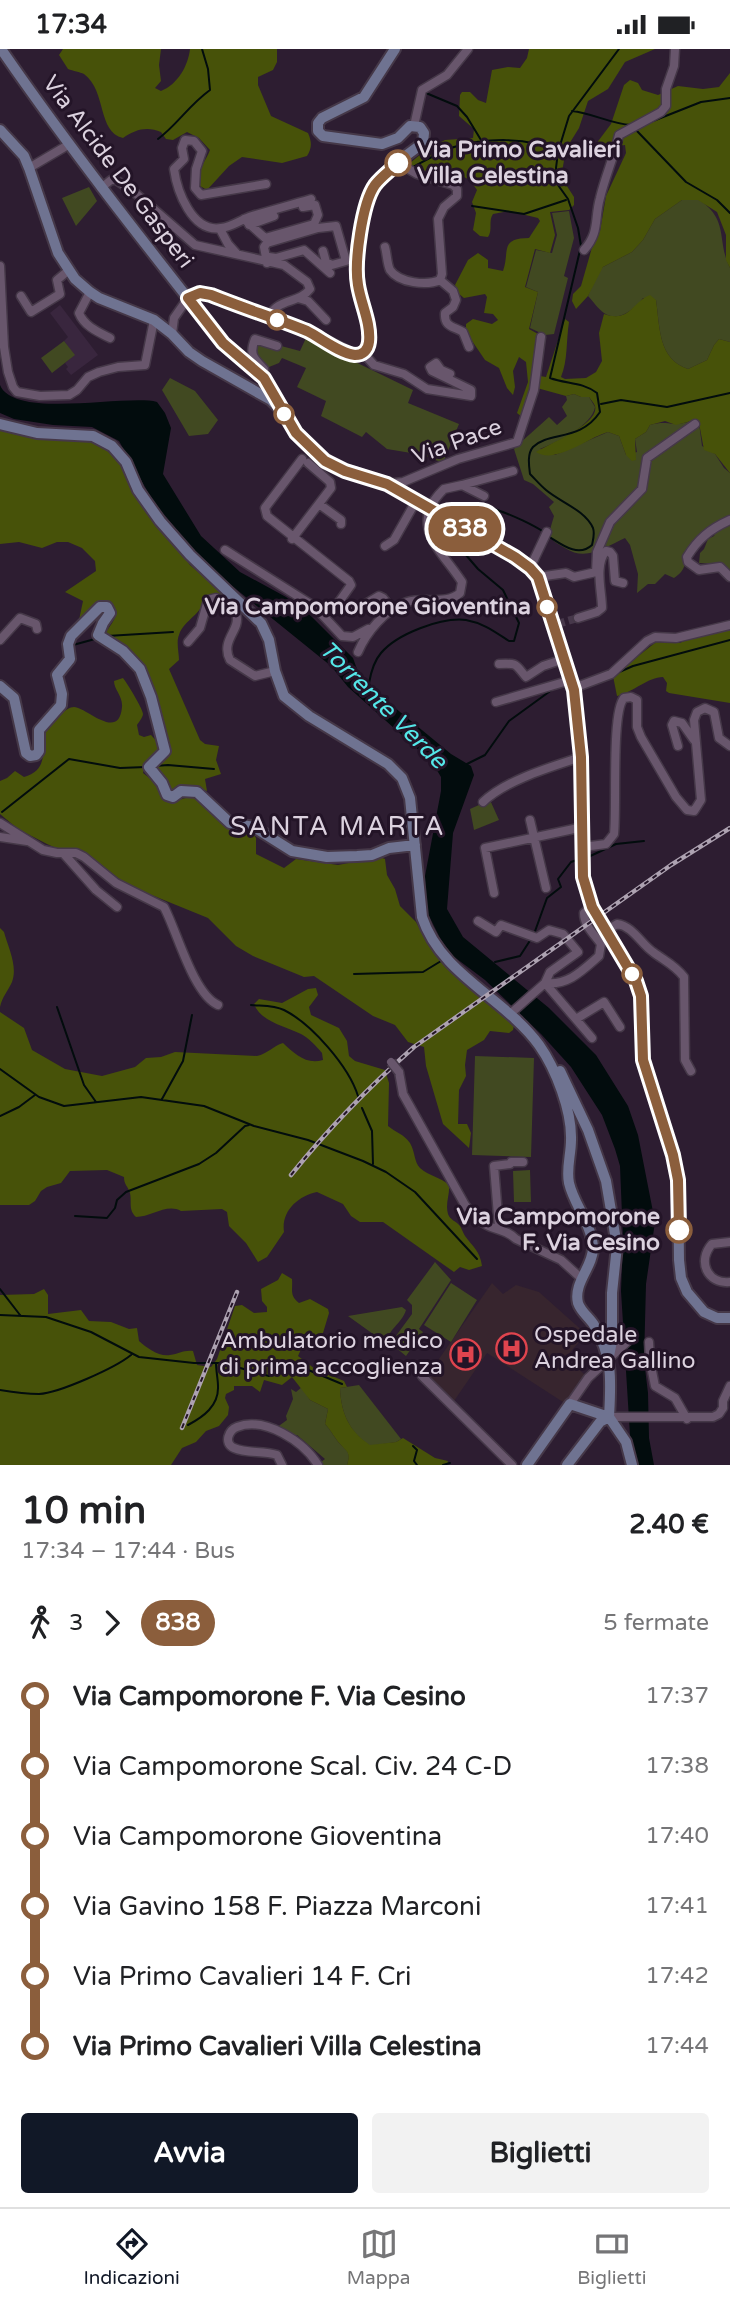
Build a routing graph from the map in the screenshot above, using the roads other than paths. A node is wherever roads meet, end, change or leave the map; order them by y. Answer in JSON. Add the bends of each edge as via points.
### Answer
{"nodes":[{"id":1,"x":1,"y":49,"type":"edge"},
{"id":2,"x":468,"y":49,"type":"edge"},
{"id":3,"x":675,"y":49,"type":"edge"},
{"id":4,"x":393,"y":52,"type":"edge"},
{"id":5,"x":377,"y":72,"type":"dead end"},
{"id":6,"x":414,"y":125,"type":"junction"},
{"id":7,"x":0,"y":131,"type":"edge"},
{"id":8,"x":68,"y":145,"type":"junction"},
{"id":9,"x":398,"y":163,"type":"junction"},
{"id":10,"x":29,"y":168,"type":"junction"},
{"id":11,"x":266,"y":184,"type":"dead end"},
{"id":12,"x":101,"y":188,"type":"junction"},
{"id":13,"x":311,"y":199,"type":"dead end"},
{"id":14,"x":246,"y":222,"type":"junction"},
{"id":15,"x":220,"y":229,"type":"junction"},
{"id":16,"x":301,"y":240,"type":"dead end"},
{"id":17,"x":385,"y":247,"type":"dead end"},
{"id":18,"x":303,"y":250,"type":"junction"},
{"id":19,"x":584,"y":250,"type":"dead end"},
{"id":20,"x":323,"y":251,"type":"dead end"},
{"id":21,"x":236,"y":253,"type":"junction"},
{"id":22,"x":267,"y":263,"type":"junction"},
{"id":23,"x":0,"y":266,"type":"edge"},
{"id":24,"x":69,"y":270,"type":"junction"},
{"id":25,"x":330,"y":273,"type":"dead end"},
{"id":26,"x":440,"y":280,"type":"junction"},
{"id":27,"x":90,"y":292,"type":"junction"},
{"id":28,"x":21,"y":296,"type":"dead end"},
{"id":29,"x":188,"y":298,"type":"junction"},
{"id":30,"x":298,"y":298,"type":"junction"},
{"id":31,"x":269,"y":317,"type":"junction"},
{"id":32,"x":154,"y":320,"type":"junction"},
{"id":33,"x":327,"y":320,"type":"dead end"},
{"id":34,"x":173,"y":334,"type":"junction"},
{"id":35,"x":541,"y":337,"type":"dead end"},
{"id":36,"x":110,"y":338,"type":"dead end"},
{"id":37,"x":277,"y":346,"type":"dead end"},
{"id":38,"x":469,"y":347,"type":"dead end"},
{"id":39,"x":363,"y":353,"type":"junction"},
{"id":40,"x":450,"y":374,"type":"dead end"},
{"id":41,"x":262,"y":376,"type":"junction"},
{"id":42,"x":246,"y":386,"type":"junction"},
{"id":43,"x":282,"y":411,"type":"junction"},
{"id":44,"x":0,"y":424,"type":"edge"},
{"id":45,"x":695,"y":424,"type":"dead end"},
{"id":46,"x":513,"y":471,"type":"dead end"},
{"id":47,"x":387,"y":484,"type":"junction"},
{"id":48,"x":462,"y":485,"type":"junction"},
{"id":49,"x":484,"y":496,"type":"dead end"},
{"id":50,"x":416,"y":501,"type":"junction"},
{"id":51,"x":319,"y":504,"type":"junction"},
{"id":52,"x":434,"y":512,"type":"junction"},
{"id":53,"x":730,"y":520,"type":"edge"},
{"id":54,"x":341,"y":524,"type":"dead end"},
{"id":55,"x":545,"y":535,"type":"dead end"},
{"id":56,"x":293,"y":538,"type":"junction"},
{"id":57,"x":385,"y":546,"type":"dead end"},
{"id":58,"x":225,"y":550,"type":"dead end"},
{"id":59,"x":534,"y":572,"type":"junction"},
{"id":60,"x":730,"y":576,"type":"edge"},
{"id":61,"x":623,"y":583,"type":"dead end"},
{"id":62,"x":393,"y":610,"type":"junction"},
{"id":63,"x":578,"y":618,"type":"tunnel mouth"},
{"id":64,"x":730,"y":625,"type":"edge"},
{"id":65,"x":37,"y":629,"type":"dead end"},
{"id":66,"x":371,"y":629,"type":"junction"},
{"id":67,"x":0,"y":640,"type":"edge"},
{"id":68,"x":188,"y":642,"type":"dead end"},
{"id":69,"x":358,"y":652,"type":"dead end"},
{"id":70,"x":564,"y":659,"type":"junction"},
{"id":71,"x":499,"y":664,"type":"dead end"},
{"id":72,"x":275,"y":671,"type":"junction"},
{"id":73,"x":572,"y":684,"type":"junction"},
{"id":74,"x":0,"y":686,"type":"edge"},
{"id":75,"x":496,"y":702,"type":"dead end"},
{"id":76,"x":695,"y":743,"type":"junction"},
{"id":77,"x":678,"y":746,"type":"dead end"},
{"id":78,"x":730,"y":746,"type":"edge"},
{"id":79,"x":581,"y":757,"type":"junction"},
{"id":80,"x":483,"y":802,"type":"dead end"},
{"id":81,"x":530,"y":820,"type":"dead end"},
{"id":82,"x":0,"y":823,"type":"edge"},
{"id":83,"x":583,"y":827,"type":"junction"},
{"id":84,"x":0,"y":837,"type":"edge"},
{"id":85,"x":534,"y":838,"type":"junction"},
{"id":86,"x":30,"y":842,"type":"junction"},
{"id":87,"x":415,"y":845,"type":"junction"},
{"id":88,"x":64,"y":854,"type":"junction"},
{"id":89,"x":583,"y":854,"type":"junction"},
{"id":90,"x":546,"y":888,"type":"dead end"},
{"id":91,"x":494,"y":894,"type":"dead end"},
{"id":92,"x":117,"y":907,"type":"dead end"},
{"id":93,"x":592,"y":907,"type":"junction"},
{"id":94,"x":478,"y":921,"type":"dead end"},
{"id":95,"x":606,"y":931,"type":"junction"},
{"id":96,"x":543,"y":985,"type":"junction"},
{"id":97,"x":218,"y":1005,"type":"dead end"},
{"id":98,"x":510,"y":1014,"type":"junction"},
{"id":99,"x":576,"y":1019,"type":"junction"},
{"id":100,"x":620,"y":1027,"type":"dead end"},
{"id":101,"x":593,"y":1038,"type":"dead end"},
{"id":102,"x":538,"y":1043,"type":"junction"},
{"id":103,"x":389,"y":1060,"type":"dead end"},
{"id":104,"x":691,"y":1071,"type":"dead end"},
{"id":105,"x":523,"y":1162,"type":"dead end"},
{"id":106,"x":499,"y":1228,"type":"junction"},
{"id":107,"x":730,"y":1242,"type":"edge"},
{"id":108,"x":582,"y":1279,"type":"junction"},
{"id":109,"x":730,"y":1282,"type":"edge"},
{"id":110,"x":730,"y":1318,"type":"edge"},
{"id":111,"x":649,"y":1342,"type":"dead end"},
{"id":112,"x":608,"y":1355,"type":"junction"},
{"id":113,"x":422,"y":1375,"type":"dead end"},
{"id":114,"x":730,"y":1386,"type":"edge"},
{"id":115,"x":570,"y":1404,"type":"junction"},
{"id":116,"x":723,"y":1408,"type":"junction"},
{"id":117,"x":730,"y":1415,"type":"edge"},
{"id":118,"x":612,"y":1418,"type":"junction"},
{"id":119,"x":687,"y":1419,"type":"junction"},
{"id":120,"x":282,"y":1465,"type":"edge"},
{"id":121,"x":318,"y":1465,"type":"edge"},
{"id":122,"x":512,"y":1465,"type":"edge"},
{"id":123,"x":527,"y":1465,"type":"edge"},
{"id":124,"x":567,"y":1465,"type":"edge"},
{"id":125,"x":632,"y":1465,"type":"edge"}],
"edges":[{"from":1,"to":8,"type":"main road","name":"Via Alcide De Gasperi"},
{"from":2,"to":6,"type":"street","via":[[447,75],[422,90]]},
{"from":3,"to":19,"type":"street","via":[[666,106],[619,135],[598,201],[597,226]]},
{"from":4,"to":5,"type":"street","via":[[385,56]]},
{"from":4,"to":6,"type":"main road","via":[[364,97],[322,118],[318,131],[331,139],[382,144]]},
{"from":6,"to":9,"type":"main road","via":[[425,139]]},
{"from":7,"to":10,"type":"main road"},
{"from":8,"to":10,"type":"street"},
{"from":8,"to":12,"type":"main road","name":"Via Alcide De Gasperi"},
{"from":9,"to":26,"type":"street","via":[[457,189],[457,197],[438,219]]},
{"from":9,"to":39,"type":"main road","via":[[375,185],[366,205],[357,282],[368,331],[368,348]]},
{"from":10,"to":24,"type":"main road","via":[[53,241]]},
{"from":11,"to":15,"type":"street","via":[[201,195],[195,188],[202,151],[194,141],[185,140],[184,159],[174,169],[176,188],[194,218]]},
{"from":12,"to":21,"type":"street","via":[[116,180],[195,245]]},
{"from":12,"to":29,"type":"main road","name":"Via Alcide De Gasperi"},
{"from":13,"to":14,"type":"street"},
{"from":14,"to":14,"type":"street","via":[[265,238],[314,224],[318,215],[315,205],[310,205]]},
{"from":14,"to":15,"type":"street"},
{"from":15,"to":21,"type":"street"},
{"from":16,"to":18,"type":"street"},
{"from":17,"to":26,"type":"street","via":[[390,269],[399,277],[424,283]]},
{"from":18,"to":22,"type":"street","via":[[269,257]]},
{"from":18,"to":25,"type":"street"},
{"from":20,"to":22,"type":"street","via":[[332,265],[346,261],[336,226],[267,243]]},
{"from":21,"to":22,"type":"street"},
{"from":22,"to":30,"type":"street","via":[[287,267],[307,282],[310,289]]},
{"from":23,"to":32,"type":"street","via":[[4,347],[13,387],[20,393],[69,395],[99,372],[145,365]]},
{"from":24,"to":27,"type":"main road"},
{"from":24,"to":28,"type":"street","via":[[57,280],[60,294],[31,312]]},
{"from":26,"to":38,"type":"street","via":[[456,300],[445,313],[446,321],[463,332]]},
{"from":27,"to":32,"type":"main road"},
{"from":27,"to":36,"type":"street","via":[[79,313],[81,318]]},
{"from":29,"to":31,"type":"main road","via":[[211,295]]},
{"from":29,"to":34,"type":"street","via":[[174,318]]},
{"from":29,"to":41,"type":"main road","name":"Via Alcide De Gasperi","via":[[223,343]]},
{"from":30,"to":31,"type":"street","via":[[276,306]]},
{"from":30,"to":33,"type":"street","via":[[308,301]]},
{"from":31,"to":39,"type":"main road","via":[[350,353]]},
{"from":32,"to":34,"type":"main road"},
{"from":34,"to":42,"type":"main road","via":[[189,352]]},
{"from":35,"to":47,"type":"street","name":"Via Pace","via":[[534,390],[517,442]]},
{"from":37,"to":41,"type":"street","via":[[255,339],[250,351],[264,369]]},
{"from":39,"to":40,"type":"street","via":[[374,365],[404,374],[427,389],[471,396],[471,390],[430,366],[436,363]]},
{"from":41,"to":42,"type":"main road","via":[[257,385]]},
{"from":41,"to":43,"type":"main road","name":"Via Alcide De Gasperi"},
{"from":42,"to":43,"type":"main road"},
{"from":43,"to":47,"type":"main road","via":[[325,461]]},
{"from":44,"to":72,"type":"main road","via":[[37,433],[93,436],[112,446],[160,521],[261,623]]},
{"from":45,"to":59,"type":"street","via":[[647,458],[642,489],[610,522],[597,552],[595,573],[574,577]]},
{"from":46,"to":48,"type":"street"},
{"from":47,"to":50,"type":"main road"},
{"from":48,"to":49,"type":"street"},
{"from":48,"to":52,"type":"street","via":[[441,491]]},
{"from":50,"to":52,"type":"main road"},
{"from":50,"to":57,"type":"street","via":[[394,540]]},
{"from":51,"to":54,"type":"street"},
{"from":51,"to":56,"type":"street"},
{"from":51,"to":56,"type":"street","via":[[331,488],[330,482],[305,461],[265,508],[267,516]]},
{"from":52,"to":59,"type":"main road"},
{"from":52,"to":62,"type":"street","via":[[428,519],[431,541],[461,582],[460,593],[407,602]]},
{"from":53,"to":60,"type":"street","via":[[697,541],[687,557],[699,570],[720,566]]},
{"from":55,"to":59,"type":"street"},
{"from":56,"to":62,"type":"street","via":[[349,581],[351,585],[339,602],[346,611],[379,596]]},
{"from":58,"to":66,"type":"street","via":[[315,607],[343,637]]},
{"from":59,"to":70,"type":"main road"},
{"from":61,"to":63,"type":"street","via":[[615,581],[612,556],[606,551],[600,568],[602,608]]},
{"from":62,"to":66,"type":"street"},
{"from":64,"to":73,"type":"street","via":[[676,638],[655,637],[611,674]]},
{"from":65,"to":67,"type":"street","via":[[37,624],[20,618]]},
{"from":66,"to":69,"type":"street"},
{"from":68,"to":72,"type":"street","via":[[200,628],[208,600],[216,598],[237,614],[228,648],[230,660],[255,676]]},
{"from":70,"to":71,"type":"street","via":[[526,677],[514,663]]},
{"from":70,"to":73,"type":"main road"},
{"from":72,"to":87,"type":"main road","via":[[287,700],[378,757],[402,778],[410,798]]},
{"from":73,"to":75,"type":"street"},
{"from":73,"to":79,"type":"main road"},
{"from":74,"to":87,"type":"main road","via":[[14,698],[26,753],[36,755],[39,730],[62,702],[57,675],[70,659],[69,640],[100,607],[107,607],[110,613],[99,636],[123,651],[146,683],[165,751],[149,767],[167,795],[197,792],[230,823],[254,827],[292,851],[327,857],[372,855]]},
{"from":76,"to":77,"type":"street","via":[[676,720],[672,725]]},
{"from":76,"to":78,"type":"street","via":[[695,715],[705,708],[714,712],[719,738]]},
{"from":76,"to":89,"type":"street","via":[[701,800],[691,811],[676,797],[641,737],[636,700],[621,700],[614,834],[606,844]]},
{"from":79,"to":80,"type":"street","via":[[515,783]]},
{"from":79,"to":83,"type":"main road"},
{"from":81,"to":85,"type":"street"},
{"from":82,"to":86,"type":"street"},
{"from":83,"to":85,"type":"street"},
{"from":83,"to":89,"type":"main road"},
{"from":84,"to":86,"type":"street"},
{"from":85,"to":90,"type":"street"},
{"from":85,"to":91,"type":"street","via":[[485,848]]},
{"from":86,"to":88,"type":"street"},
{"from":87,"to":98,"type":"main road","via":[[422,916],[432,938],[455,967]]},
{"from":88,"to":92,"type":"street"},
{"from":88,"to":97,"type":"street","via":[[84,856],[121,886],[164,907],[191,971],[211,1002]]},
{"from":89,"to":93,"type":"main road","via":[[583,877]]},
{"from":93,"to":95,"type":"main road"},
{"from":93,"to":96,"type":"street","via":[[584,918],[601,944],[599,956],[570,979]]},
{"from":94,"to":96,"type":"street","via":[[496,932],[501,925],[539,938],[549,930],[563,934],[578,950],[550,972]]},
{"from":95,"to":104,"type":"street","via":[[617,924],[626,927],[684,977],[685,1060]]},
{"from":95,"to":110,"type":"main road","via":[[641,996],[643,1060],[678,1180],[681,1278],[704,1312]]},
{"from":96,"to":98,"type":"street"},
{"from":96,"to":99,"type":"street"},
{"from":98,"to":102,"type":"main road"},
{"from":99,"to":100,"type":"street","via":[[604,1002]]},
{"from":99,"to":101,"type":"street"},
{"from":102,"to":108,"type":"main road","via":[[557,1078],[570,1123],[569,1184],[593,1243]]},
{"from":102,"to":112,"type":"main road","via":[[559,1068],[606,1181],[617,1246]]},
{"from":103,"to":106,"type":"street","bridge":true,"via":[[465,1205],[488,1226]]},
{"from":105,"to":106,"type":"street","via":[[494,1166]]},
{"from":106,"to":108,"type":"street","via":[[561,1260]]},
{"from":107,"to":109,"type":"street","via":[[712,1244],[704,1265],[713,1278]]},
{"from":108,"to":112,"type":"main road","via":[[581,1310],[593,1323]]},
{"from":111,"to":119,"type":"street","via":[[654,1386],[675,1398]]},
{"from":112,"to":115,"type":"street","via":[[628,1341],[588,1378]]},
{"from":112,"to":118,"type":"main road"},
{"from":113,"to":122,"type":"street"},
{"from":114,"to":116,"type":"street"},
{"from":115,"to":118,"type":"main road"},
{"from":115,"to":123,"type":"main road"},
{"from":116,"to":117,"type":"street"},
{"from":116,"to":119,"type":"street","via":[[713,1417]]},
{"from":118,"to":119,"type":"street"},
{"from":118,"to":124,"type":"main road","via":[[600,1422]]},
{"from":118,"to":125,"type":"main road"},
{"from":120,"to":121,"type":"street","via":[[277,1455],[234,1448],[229,1444],[230,1432],[246,1425],[275,1430],[302,1447]]}]}
